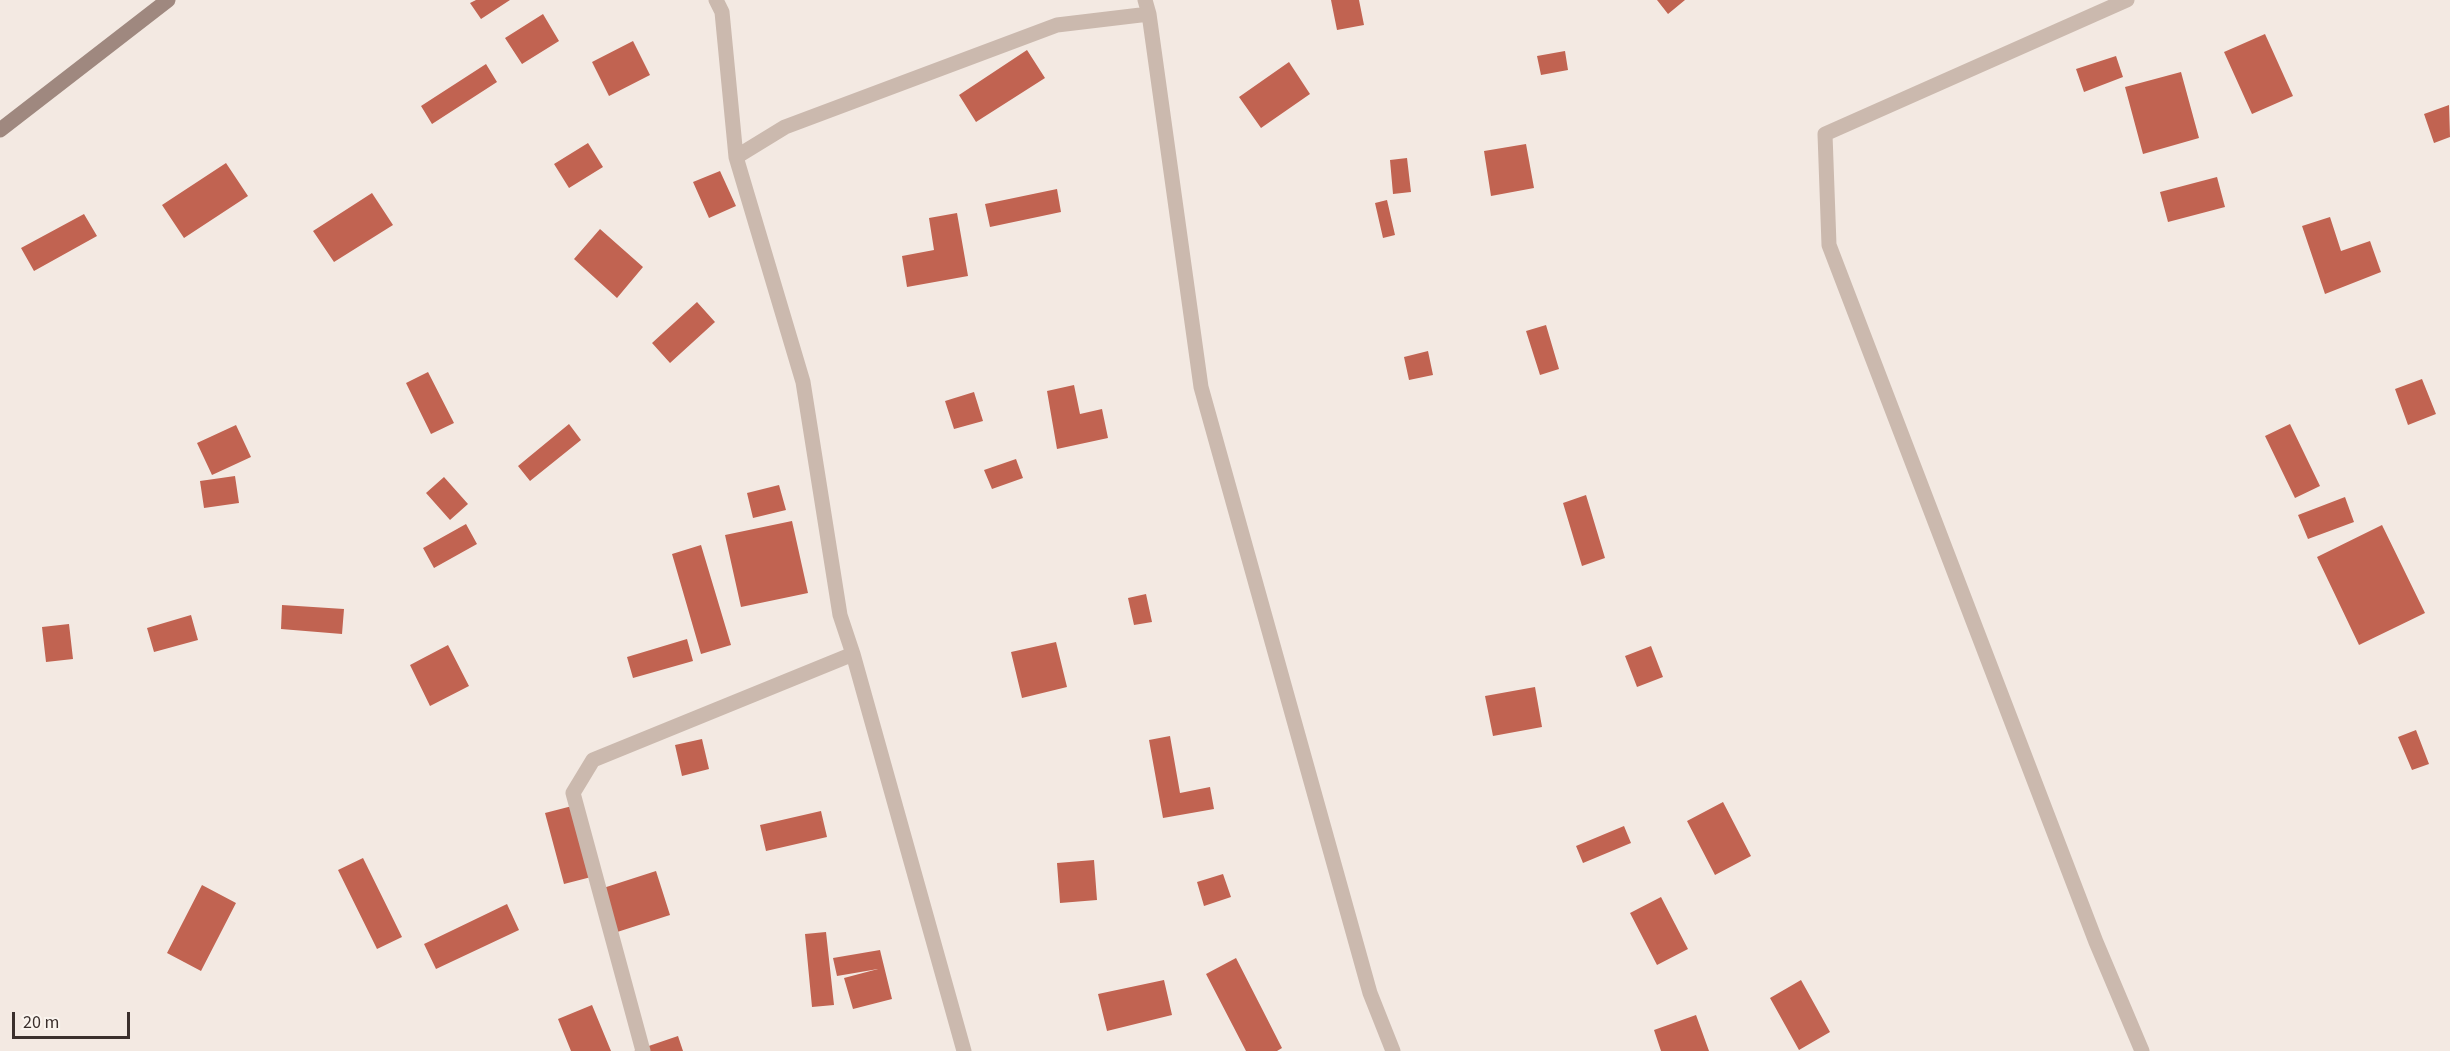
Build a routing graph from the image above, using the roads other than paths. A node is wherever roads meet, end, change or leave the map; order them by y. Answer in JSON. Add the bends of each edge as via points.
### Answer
{"nodes":[{"id":1,"x":168,"y":0,"type":"edge"},
{"id":2,"x":716,"y":0,"type":"edge"},
{"id":3,"x":2127,"y":0,"type":"edge"},
{"id":4,"x":1147,"y":7,"type":"edge"},
{"id":5,"x":0,"y":130,"type":"edge"},
{"id":6,"x":735,"y":157,"type":"junction"},
{"id":7,"x":853,"y":654,"type":"junction"},
{"id":8,"x":643,"y":1051,"type":"edge"},
{"id":9,"x":964,"y":1051,"type":"edge"},
{"id":10,"x":1393,"y":1051,"type":"edge"},
{"id":11,"x":2142,"y":1051,"type":"edge"}],
"edges":[{"from":1,"to":5,"type":"street"},
{"from":2,"to":6,"type":"street","via":[[722,12]]},
{"from":3,"to":11,"type":"street","via":[[1825,134],[1829,245],[2096,942]]},
{"from":4,"to":6,"type":"street","via":[[1057,25],[785,127]]},
{"from":4,"to":10,"type":"street","via":[[1201,387],[1370,993]]},
{"from":6,"to":7,"type":"street","via":[[803,382],[840,615]]},
{"from":7,"to":8,"type":"street","via":[[593,760],[573,793]]},
{"from":7,"to":9,"type":"street"}]}
